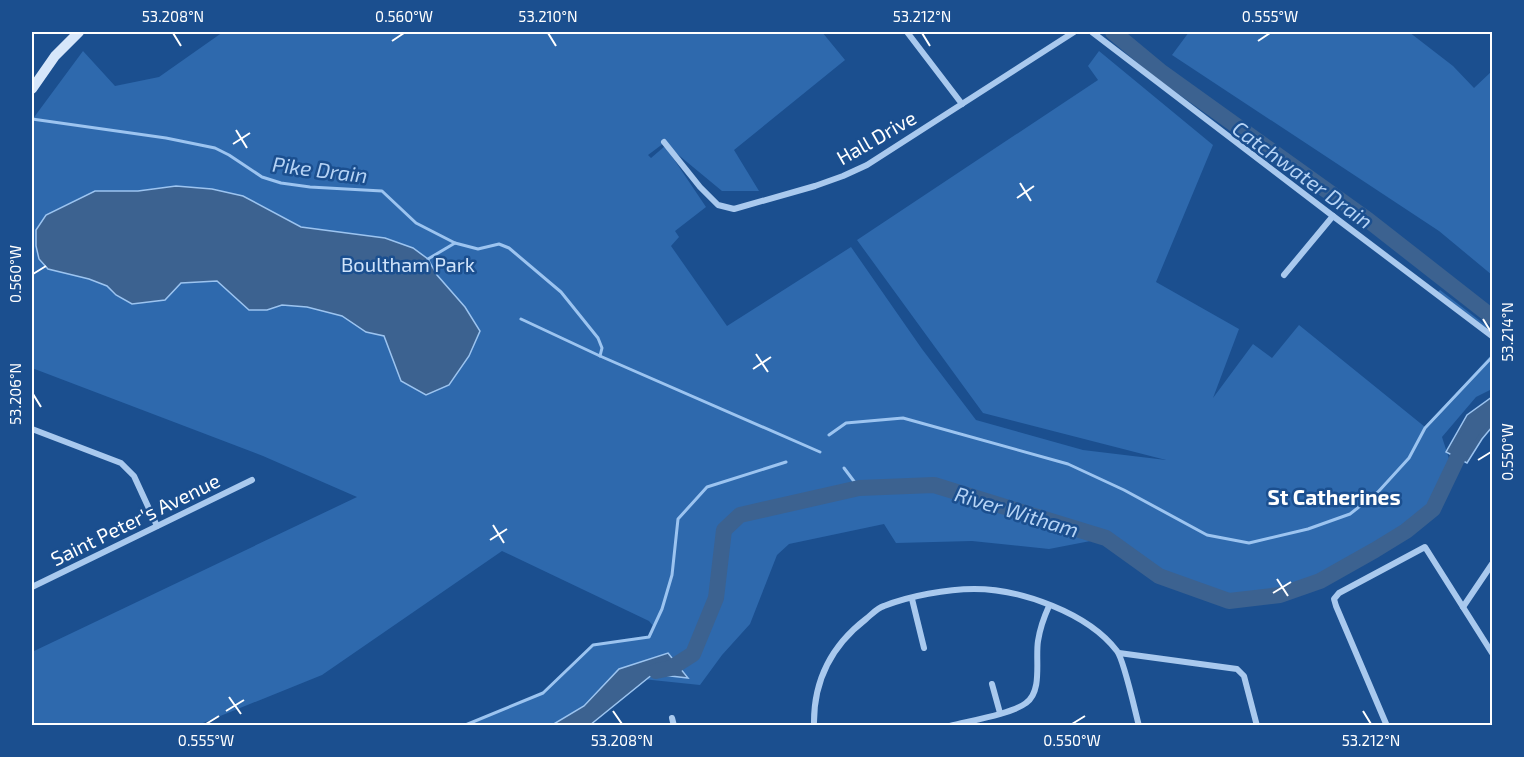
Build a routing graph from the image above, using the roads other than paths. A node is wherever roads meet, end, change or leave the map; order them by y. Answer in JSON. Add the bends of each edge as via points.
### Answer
{"nodes":[{"id":1,"x":79,"y":32,"type":"edge"},
{"id":2,"x":907,"y":32,"type":"edge"},
{"id":3,"x":1074,"y":32,"type":"edge"},
{"id":4,"x":1092,"y":32,"type":"edge"},
{"id":5,"x":32,"y":90,"type":"edge"},
{"id":6,"x":962,"y":104,"type":"junction"},
{"id":7,"x":664,"y":142,"type":"dead end"},
{"id":8,"x":1333,"y":216,"type":"junction"},
{"id":9,"x":1284,"y":275,"type":"dead end"},
{"id":10,"x":1492,"y":336,"type":"edge"},
{"id":11,"x":32,"y":429,"type":"edge"},
{"id":12,"x":252,"y":480,"type":"dead end"},
{"id":13,"x":157,"y":526,"type":"junction"},
{"id":14,"x":1492,"y":564,"type":"edge"},
{"id":15,"x":32,"y":587,"type":"edge"},
{"id":16,"x":912,"y":598,"type":"junction"},
{"id":17,"x":1049,"y":606,"type":"junction"},
{"id":18,"x":1463,"y":607,"type":"junction"},
{"id":19,"x":924,"y":648,"type":"dead end"},
{"id":20,"x":1119,"y":653,"type":"junction"},
{"id":21,"x":1492,"y":653,"type":"edge"},
{"id":22,"x":992,"y":684,"type":"dead end"},
{"id":23,"x":1000,"y":713,"type":"junction"},
{"id":24,"x":814,"y":726,"type":"edge"},
{"id":25,"x":950,"y":726,"type":"edge"},
{"id":26,"x":1138,"y":726,"type":"edge"},
{"id":27,"x":1257,"y":726,"type":"edge"},
{"id":28,"x":1387,"y":726,"type":"edge"}],
"edges":[{"from":1,"to":5,"type":"street","via":[[55,56]]},
{"from":2,"to":6,"type":"street"},
{"from":3,"to":6,"type":"street","name":"Hall Drive"},
{"from":4,"to":8,"type":"street"},
{"from":6,"to":7,"type":"street","name":"Hall Drive","via":[[867,165],[734,209],[718,205]]},
{"from":8,"to":9,"type":"street"},
{"from":8,"to":10,"type":"street"},
{"from":11,"to":13,"type":"street","via":[[121,463],[134,476]]},
{"from":12,"to":13,"type":"street","name":"Saint Peter's Avenue"},
{"from":13,"to":15,"type":"street","name":"Saint Peter's Avenue"},
{"from":14,"to":18,"type":"street"},
{"from":16,"to":17,"type":"street","via":[[975,589],[1015,594]]},
{"from":16,"to":19,"type":"street"},
{"from":16,"to":24,"type":"street","via":[[882,606],[851,630],[828,660],[813,708]]},
{"from":17,"to":20,"type":"street","via":[[1078,617]]},
{"from":17,"to":23,"type":"street","via":[[1041,623],[1034,693],[1028,702]]},
{"from":18,"to":21,"type":"street"},
{"from":18,"to":28,"type":"street","via":[[1425,547],[1334,598]]},
{"from":20,"to":26,"type":"street"},
{"from":20,"to":27,"type":"street","via":[[1237,669],[1244,676]]},
{"from":22,"to":23,"type":"street"},
{"from":23,"to":25,"type":"street"}]}
